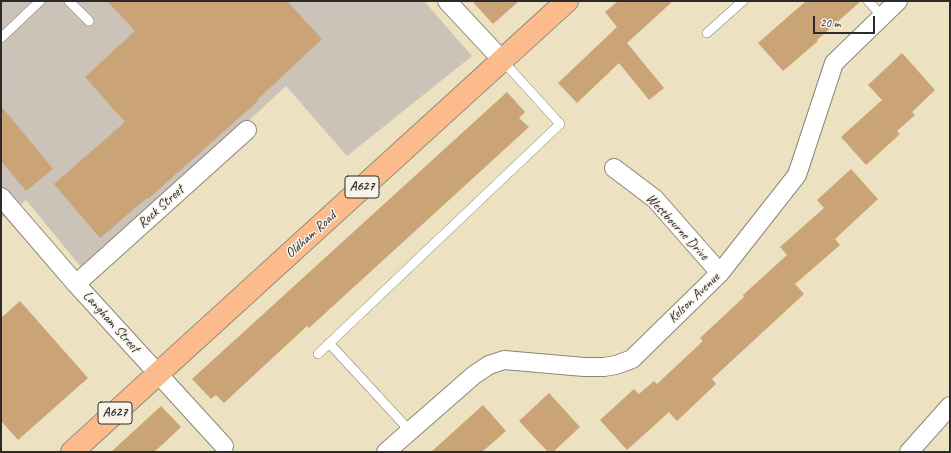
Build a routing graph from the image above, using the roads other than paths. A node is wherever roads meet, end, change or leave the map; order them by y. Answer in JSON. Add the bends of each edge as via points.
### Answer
{"nodes":[{"id":1,"x":40,"y":1,"type":"edge"},
{"id":2,"x":69,"y":1,"type":"edge"},
{"id":3,"x":447,"y":1,"type":"edge"},
{"id":4,"x":567,"y":1,"type":"edge"},
{"id":5,"x":743,"y":1,"type":"edge"},
{"id":6,"x":868,"y":1,"type":"edge"},
{"id":7,"x":898,"y":1,"type":"edge"},
{"id":8,"x":882,"y":16,"type":"junction"},
{"id":9,"x":89,"y":20,"type":"dead end"},
{"id":10,"x":707,"y":33,"type":"dead end"},
{"id":11,"x":1,"y":38,"type":"edge"},
{"id":12,"x":502,"y":60,"type":"junction"},
{"id":13,"x":247,"y":130,"type":"dead end"},
{"id":14,"x":614,"y":168,"type":"dead end"},
{"id":15,"x":1,"y":197,"type":"edge"},
{"id":16,"x":720,"y":273,"type":"junction"},
{"id":17,"x":76,"y":284,"type":"junction"},
{"id":18,"x":329,"y":343,"type":"junction"},
{"id":19,"x":318,"y":354,"type":"dead end"},
{"id":20,"x":158,"y":374,"type":"junction"},
{"id":21,"x":950,"y":406,"type":"edge"},
{"id":22,"x":410,"y":431,"type":"junction"},
{"id":23,"x":224,"y":446,"type":"dead end"},
{"id":24,"x":72,"y":452,"type":"edge"},
{"id":25,"x":386,"y":452,"type":"edge"},
{"id":26,"x":909,"y":452,"type":"edge"}],
"edges":[{"from":1,"to":11,"type":"lane"},
{"from":2,"to":9,"type":"lane"},
{"from":3,"to":12,"type":"street"},
{"from":4,"to":12,"type":"highway","name":"Oldham Road","number":"A627"},
{"from":5,"to":10,"type":"lane"},
{"from":6,"to":8,"type":"lane"},
{"from":7,"to":8,"type":"street","name":"Kelson Avenue"},
{"from":8,"to":16,"type":"street","name":"Kelson Avenue","via":[[834,63],[797,175]]},
{"from":12,"to":18,"type":"lane","via":[[560,124]]},
{"from":12,"to":20,"type":"highway","name":"Oldham Road","number":"A627"},
{"from":13,"to":17,"type":"street","name":"Rock Street"},
{"from":14,"to":16,"type":"street","name":"Westbourne Drive","via":[[654,199]]},
{"from":15,"to":17,"type":"street","name":"Langham Street"},
{"from":16,"to":22,"type":"street","name":"Kelson Avenue","via":[[632,358],[604,367],[504,360],[489,365],[474,375]]},
{"from":17,"to":20,"type":"street","name":"Langham Street"},
{"from":18,"to":19,"type":"lane"},
{"from":18,"to":22,"type":"lane"},
{"from":20,"to":23,"type":"street","name":"Langham Street"},
{"from":20,"to":24,"type":"highway","name":"Oldham Road","number":"A627"},
{"from":21,"to":26,"type":"street"},
{"from":22,"to":25,"type":"street","name":"Kelson Avenue"}]}
